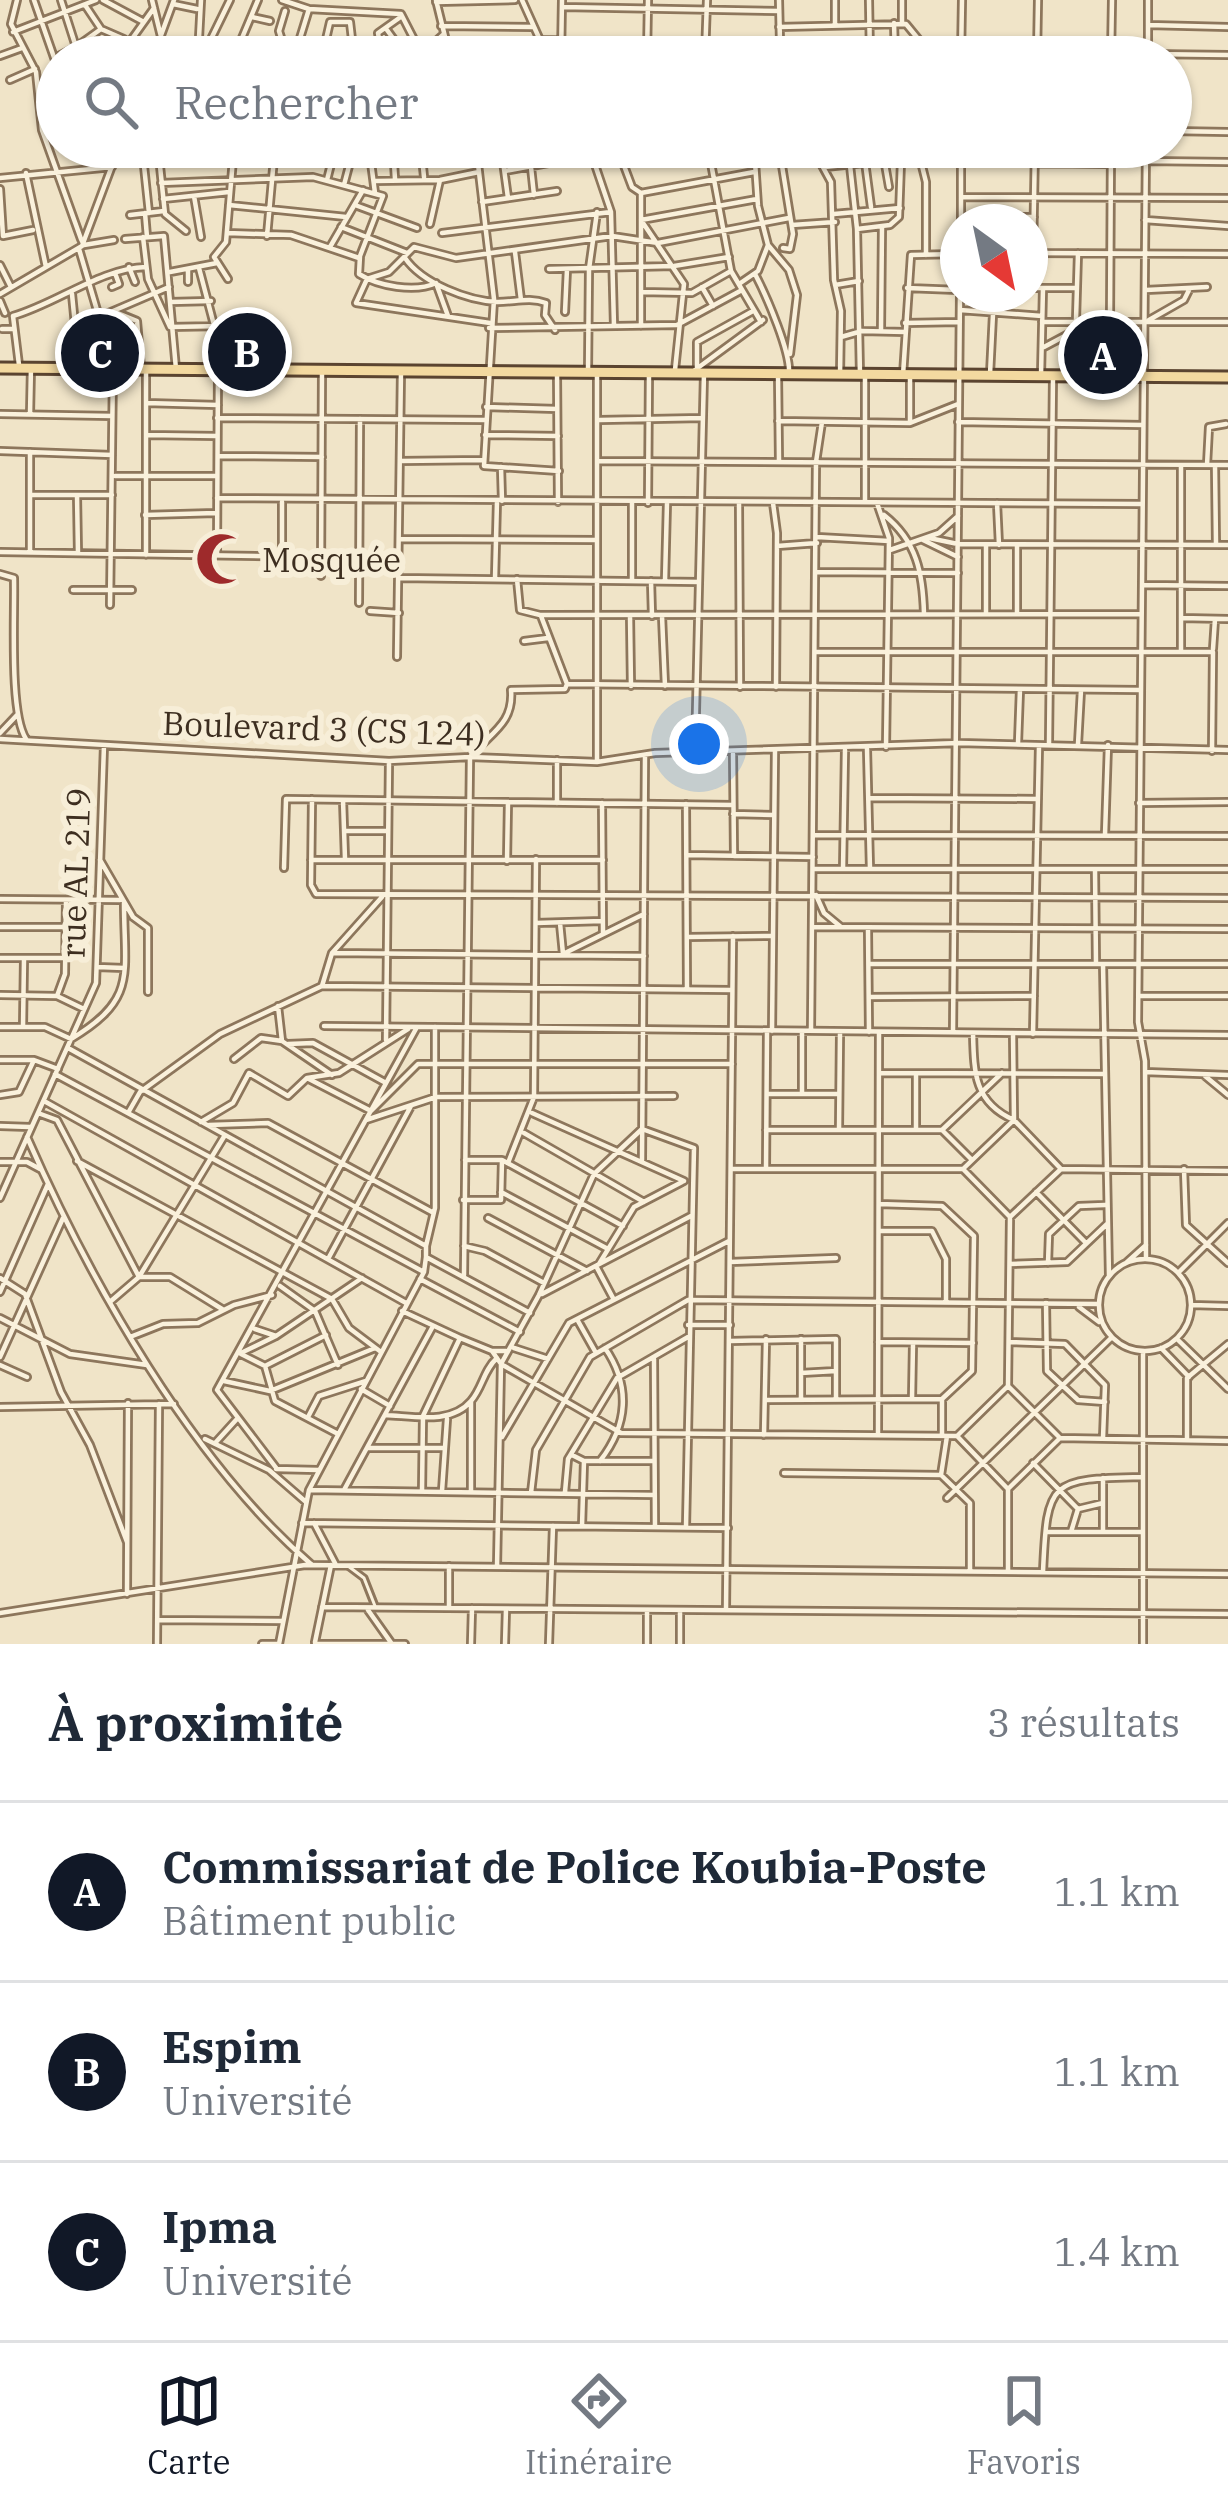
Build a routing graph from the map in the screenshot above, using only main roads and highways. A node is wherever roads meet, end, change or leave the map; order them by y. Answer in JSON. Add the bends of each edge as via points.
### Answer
{"nodes":[{"id":1,"x":0,"y":368,"type":"edge"},
{"id":2,"x":1228,"y":377,"type":"edge"}],
"edges":[{"from":1,"to":2,"type":"main road"}]}
